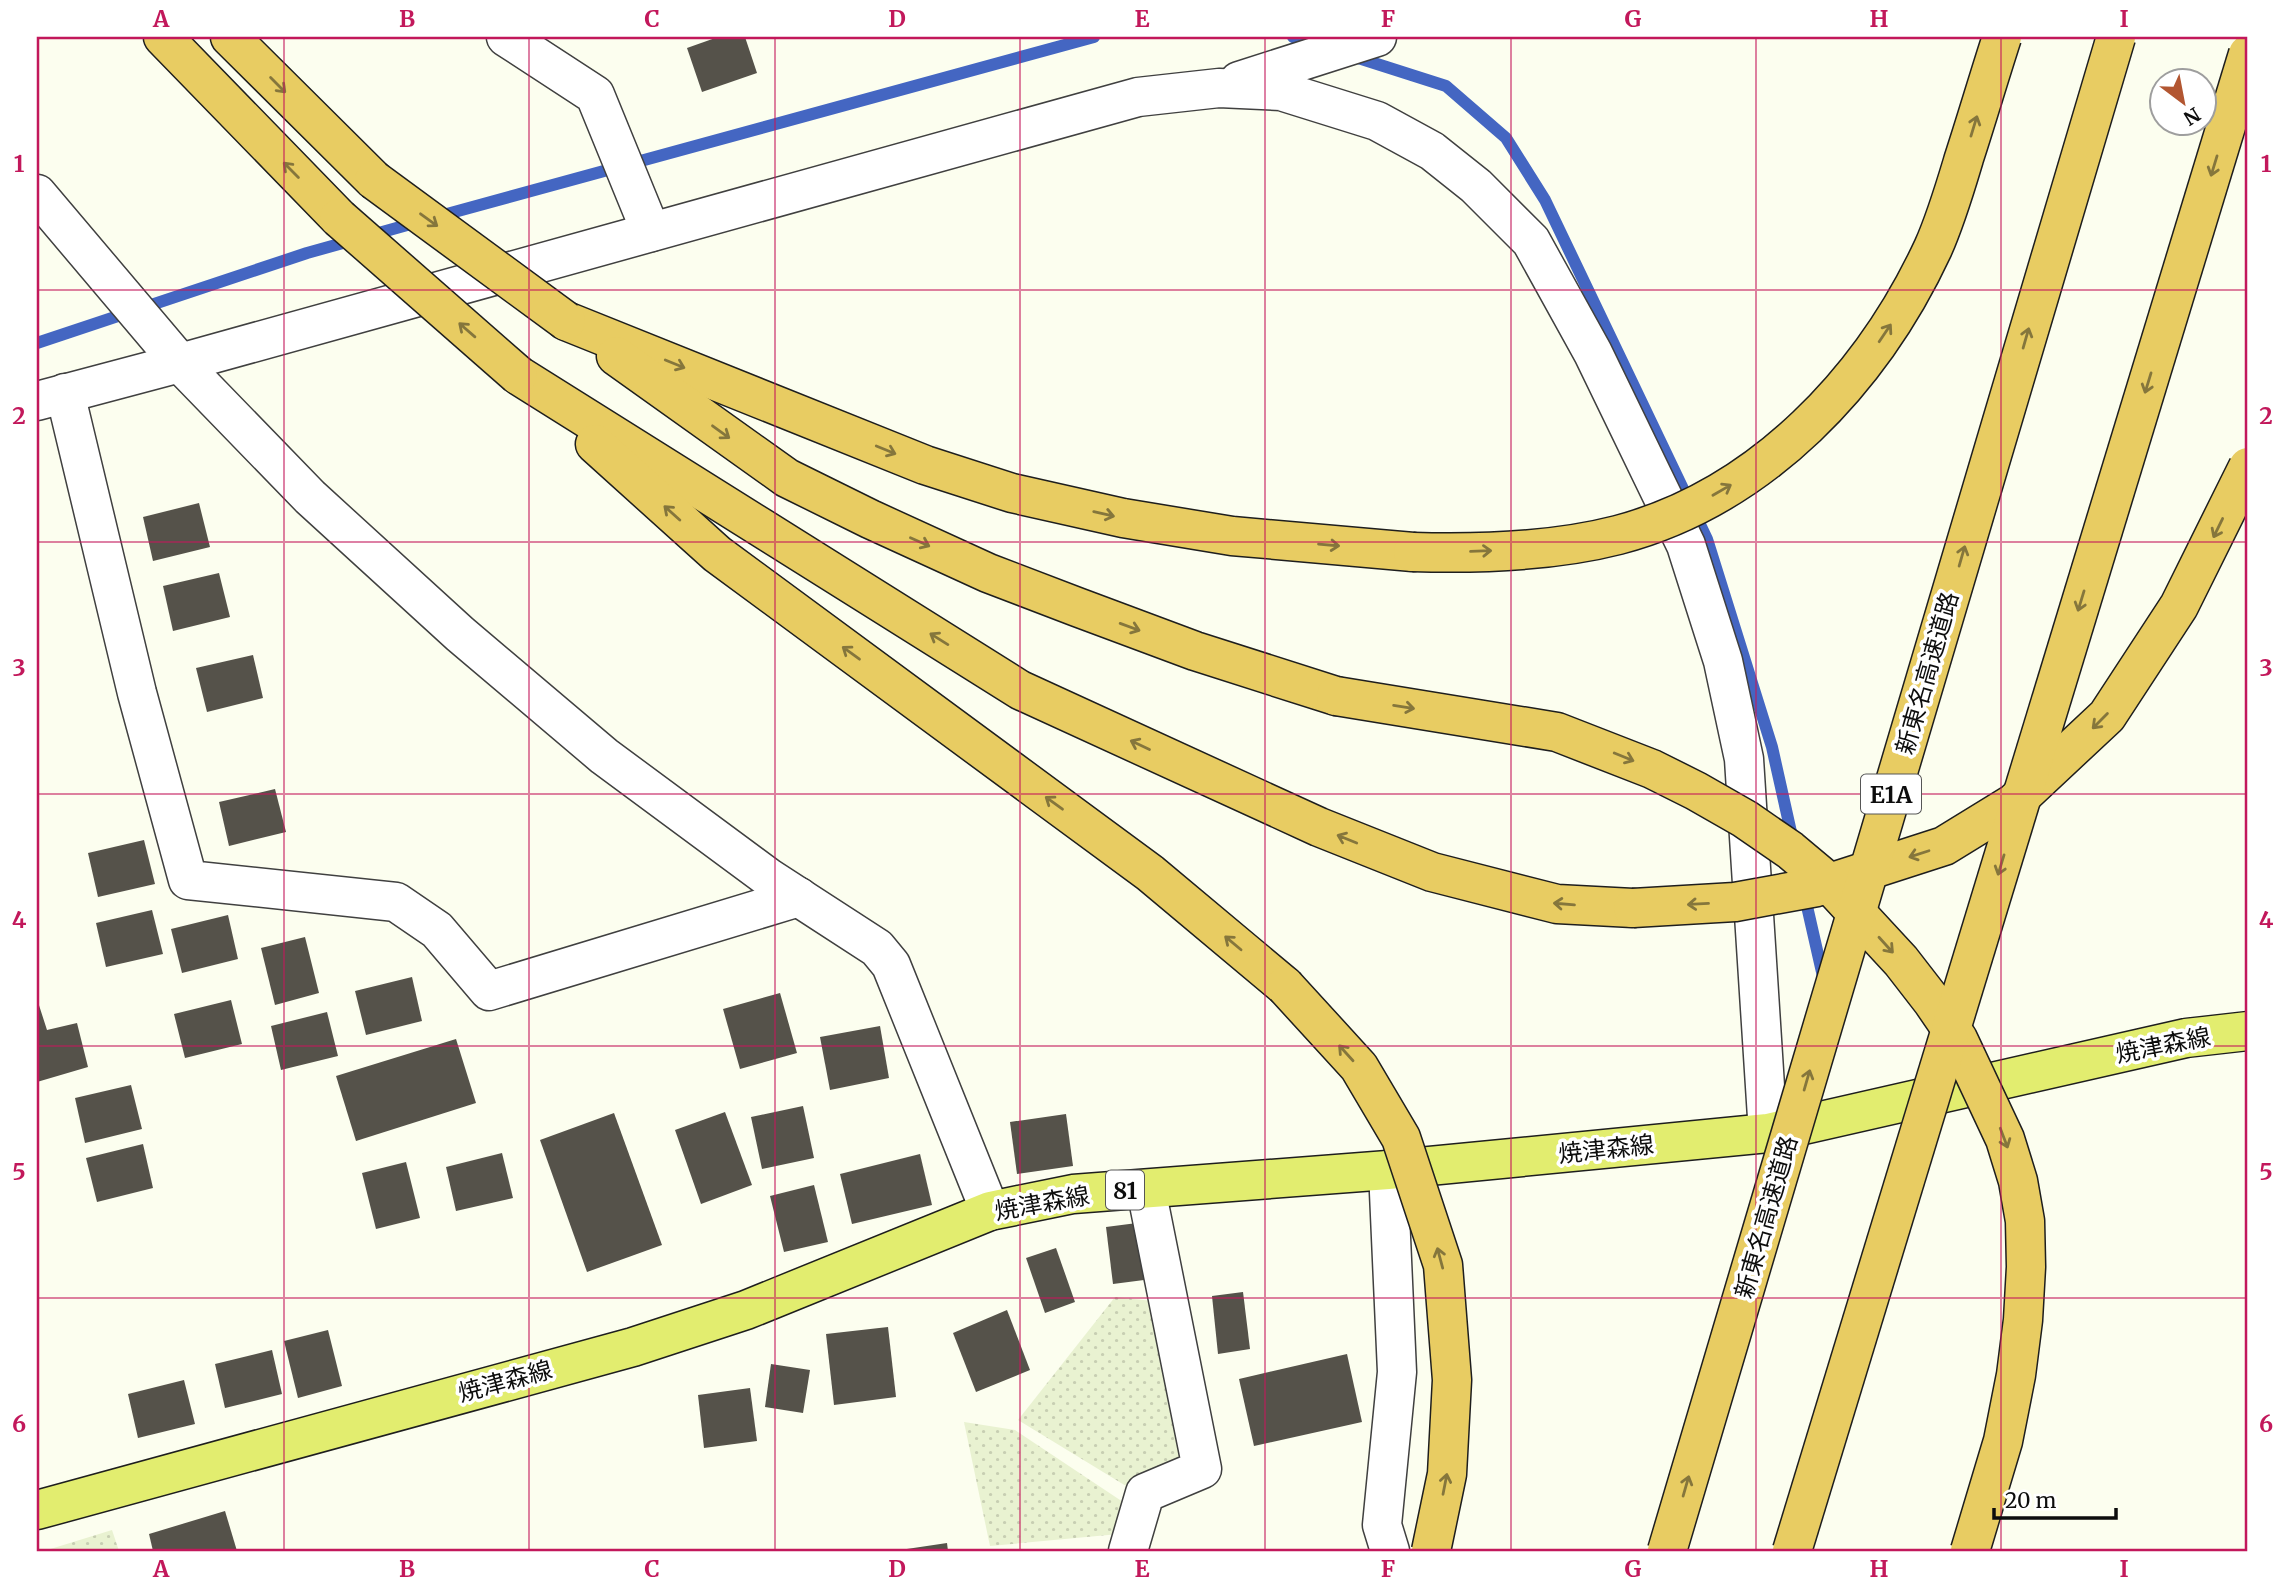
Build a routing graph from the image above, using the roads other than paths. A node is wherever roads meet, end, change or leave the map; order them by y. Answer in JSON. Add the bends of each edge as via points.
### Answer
{"nodes":[{"id":1,"x":163,"y":37,"type":"edge"},
{"id":2,"x":230,"y":37,"type":"edge"},
{"id":3,"x":506,"y":37,"type":"edge"},
{"id":4,"x":1377,"y":37,"type":"edge"},
{"id":5,"x":2002,"y":37,"type":"edge"},
{"id":6,"x":2116,"y":37,"type":"edge"},
{"id":7,"x":2248,"y":54,"type":"edge"},
{"id":8,"x":1219,"y":88,"type":"junction"},
{"id":9,"x":37,"y":194,"type":"edge"},
{"id":10,"x":651,"y":232,"type":"junction"},
{"id":11,"x":566,"y":321,"type":"junction"},
{"id":12,"x":180,"y":363,"type":"junction"},
{"id":13,"x":518,"y":375,"type":"junction"},
{"id":14,"x":51,"y":397,"type":"edge"},
{"id":15,"x":2248,"y":467,"type":"edge"},
{"id":16,"x":799,"y":897,"type":"junction"},
{"id":17,"x":2248,"y":1031,"type":"edge"},
{"id":18,"x":1768,"y":1133,"type":"junction"},
{"id":19,"x":1388,"y":1170,"type":"junction"},
{"id":20,"x":1146,"y":1188,"type":"junction"},
{"id":21,"x":990,"y":1211,"type":"junction"},
{"id":22,"x":37,"y":1510,"type":"edge"},
{"id":23,"x":1128,"y":1551,"type":"edge"},
{"id":24,"x":1390,"y":1551,"type":"edge"},
{"id":25,"x":1431,"y":1551,"type":"edge"},
{"id":26,"x":1667,"y":1551,"type":"edge"},
{"id":27,"x":1792,"y":1551,"type":"edge"},
{"id":28,"x":1970,"y":1551,"type":"edge"}],
"edges":[{"from":13,"to":1,"type":"highway","one_way":true,"bridge":true,"via":[[339,218]]},
{"from":2,"to":11,"type":"highway","one_way":true,"bridge":true,"via":[[374,180]]},
{"from":3,"to":10,"type":"street","via":[[596,95]]},
{"from":4,"to":8,"type":"street"},
{"from":11,"to":5,"type":"highway","one_way":true,"bridge":true,"via":[[925,465],[1012,493],[1123,518],[1232,536],[1413,552],[1541,548],[1619,535],[1724,490],[1795,438],[1860,368],[1909,295],[1933,246]]},
{"from":26,"to":6,"type":"highway","name":"新東名高速道路","number":"E1A","one_way":true,"bridge":true},
{"from":7,"to":27,"type":"highway","one_way":true,"bridge":true},
{"from":8,"to":10,"type":"street","via":[[1138,96]]},
{"from":8,"to":18,"type":"street","via":[[1281,91],[1315,101],[1377,121],[1432,151],[1476,186],[1531,241],[1593,353],[1686,545],[1723,661],[1744,759]]},
{"from":9,"to":12,"type":"street"},
{"from":10,"to":12,"type":"street"},
{"from":11,"to":28,"type":"highway","one_way":true,"bridge":true,"via":[[787,478],[988,573],[1195,651],[1336,696],[1557,732],[1696,790],[1790,850],[1826,881],[1901,961],[1958,1039],[2005,1139],[2018,1181],[2025,1221],[2025,1294],[2017,1375],[2003,1441]]},
{"from":12,"to":14,"type":"street"},
{"from":12,"to":16,"type":"street","via":[[310,497],[460,634],[604,756]]},
{"from":15,"to":13,"type":"highway","one_way":true,"bridge":true,"via":[[2179,606],[2107,716],[2014,803],[1944,846],[1818,887],[1735,902],[1633,908],[1557,904],[1432,872],[1319,827],[1020,690]]},
{"from":25,"to":13,"type":"highway","one_way":true,"bridge":true,"via":[[1447,1474],[1452,1380],[1443,1265],[1401,1138],[1359,1067],[1285,986],[1150,873],[717,554]]},
{"from":14,"to":16,"type":"street","via":[[188,880],[396,902],[438,930],[489,991]]},
{"from":16,"to":21,"type":"street","via":[[877,948],[891,965]]},
{"from":17,"to":18,"type":"main road","name":"焼津森線","number":"81","via":[[2186,1038]]},
{"from":18,"to":19,"type":"main road","name":"焼津森線","number":"81"},
{"from":19,"to":20,"type":"main road","name":"焼津森線","number":"81"},
{"from":19,"to":24,"type":"street","via":[[1397,1372],[1382,1525]]},
{"from":20,"to":21,"type":"main road","name":"焼津森線","number":"81","via":[[1073,1194]]},
{"from":20,"to":23,"type":"street","via":[[1202,1469],[1145,1493]]},
{"from":21,"to":22,"type":"main road","name":"焼津森線","number":"81","via":[[746,1310],[633,1347]]}]}
